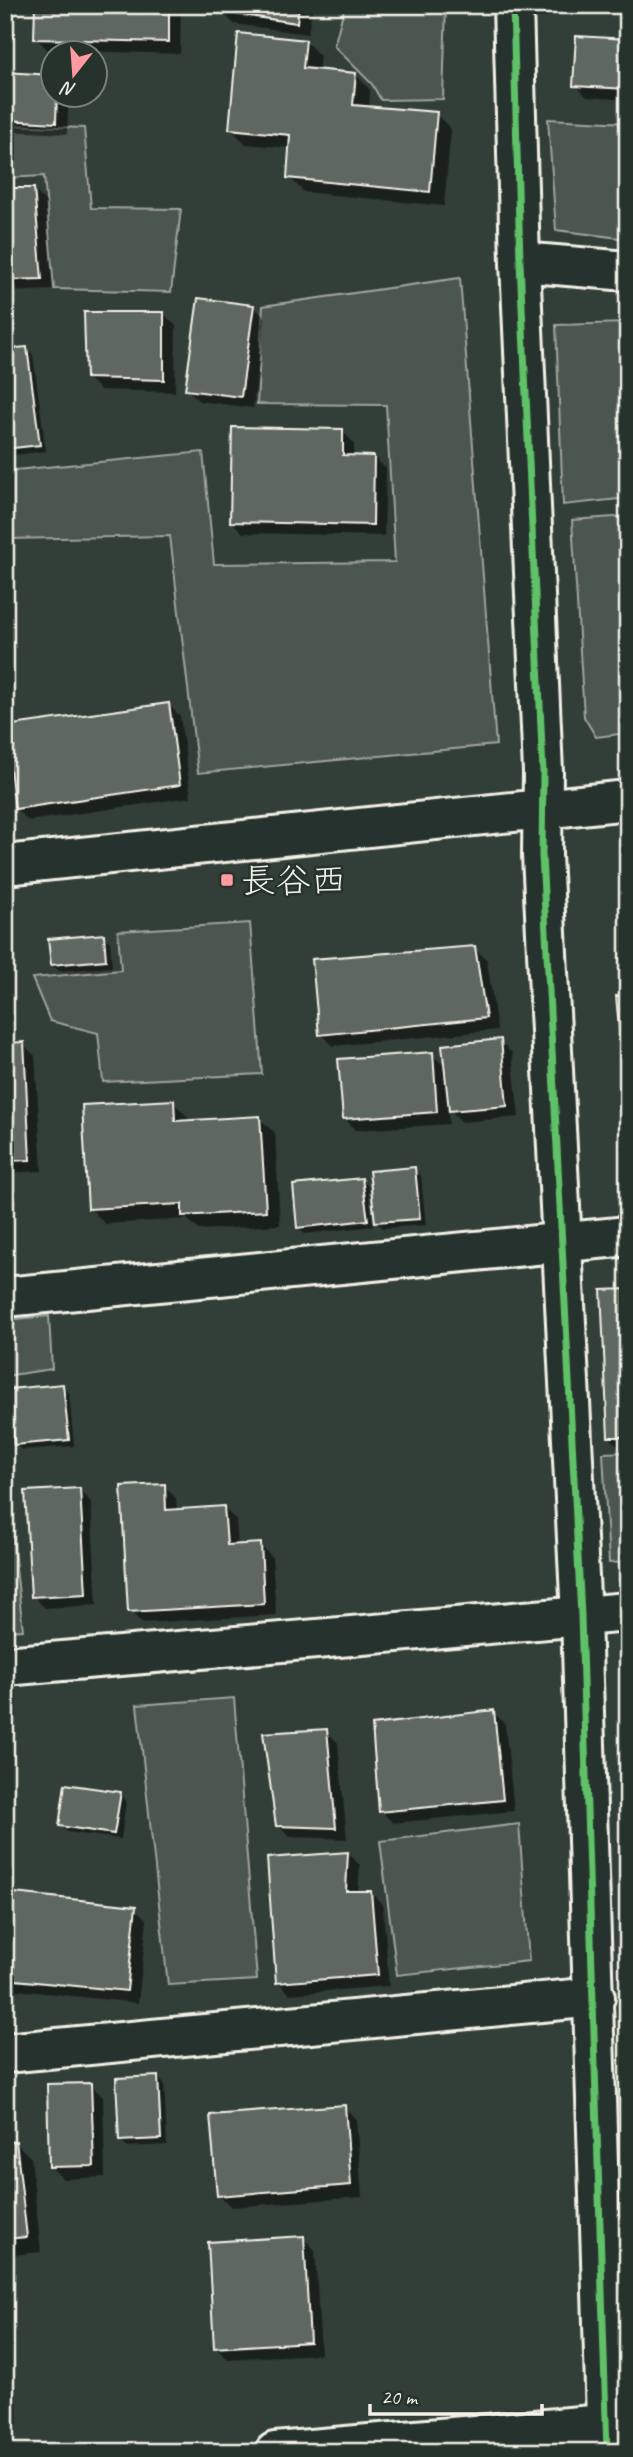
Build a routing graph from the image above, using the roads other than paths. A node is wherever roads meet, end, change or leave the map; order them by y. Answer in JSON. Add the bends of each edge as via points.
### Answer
{"nodes":[{"id":1,"x":513,"y":5,"type":"edge"},
{"id":2,"x":520,"y":262,"type":"junction"},
{"id":3,"x":628,"y":271,"type":"edge"},
{"id":4,"x":628,"y":800,"type":"edge"},
{"id":5,"x":541,"y":810,"type":"junction"},
{"id":6,"x":5,"y":865,"type":"edge"},
{"id":7,"x":628,"y":1236,"type":"edge"},
{"id":8,"x":564,"y":1242,"type":"junction"},
{"id":9,"x":5,"y":1297,"type":"edge"},
{"id":10,"x":628,"y":1612,"type":"edge"},
{"id":11,"x":581,"y":1616,"type":"junction"},
{"id":12,"x":5,"y":1667,"type":"edge"},
{"id":13,"x":595,"y":1997,"type":"junction"},
{"id":14,"x":5,"y":2053,"type":"edge"},
{"id":15,"x":613,"y":2433,"type":"edge"},
{"id":16,"x":275,"y":2452,"type":"edge"}],
"edges":[{"from":1,"to":2,"type":"street"},
{"from":2,"to":3,"type":"street"},
{"from":2,"to":5,"type":"street"},
{"from":4,"to":5,"type":"street"},
{"from":5,"to":6,"type":"street"},
{"from":5,"to":8,"type":"street"},
{"from":7,"to":8,"type":"street"},
{"from":8,"to":9,"type":"street"},
{"from":8,"to":11,"type":"street"},
{"from":10,"to":11,"type":"street"},
{"from":11,"to":12,"type":"street"},
{"from":11,"to":13,"type":"street"},
{"from":13,"to":14,"type":"street"},
{"from":13,"to":15,"type":"street"},
{"from":15,"to":16,"type":"street"}]}
